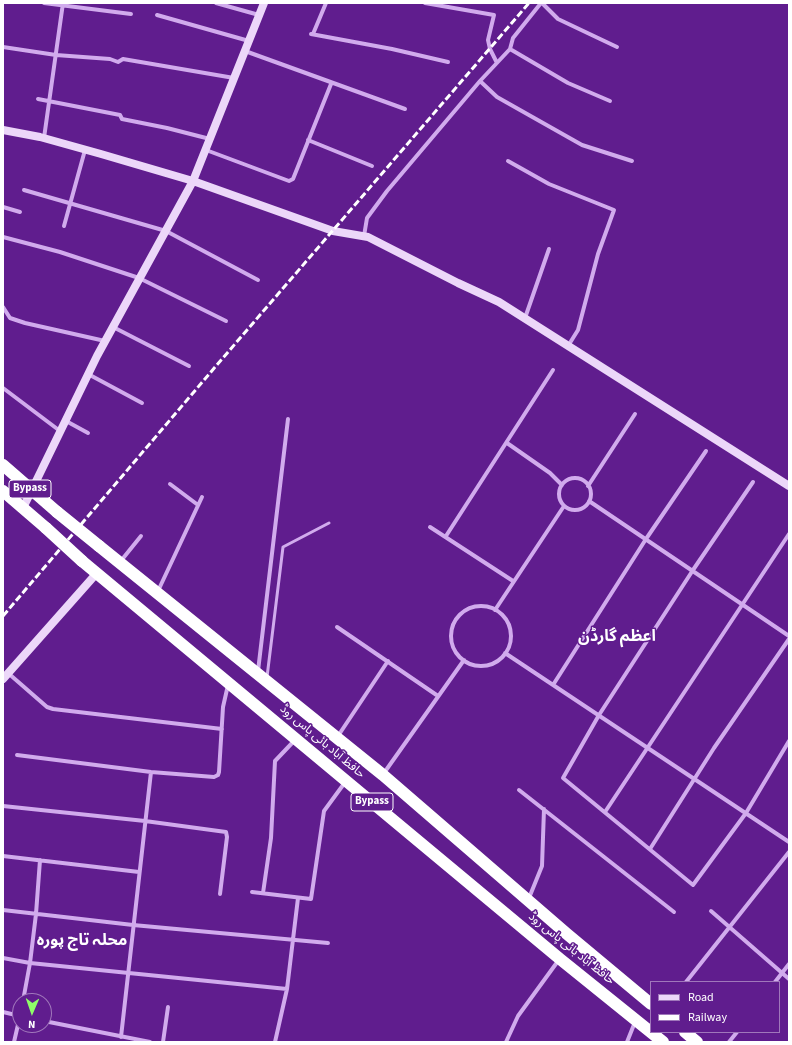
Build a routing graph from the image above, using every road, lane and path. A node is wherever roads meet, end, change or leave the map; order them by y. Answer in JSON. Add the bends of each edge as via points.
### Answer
{"nodes":[{"id":1,"x":44,"y":3,"type":"edge"},
{"id":2,"x":216,"y":3,"type":"edge"},
{"id":3,"x":264,"y":3,"type":"edge"},
{"id":4,"x":326,"y":3,"type":"edge"},
{"id":5,"x":425,"y":3,"type":"edge"},
{"id":6,"x":541,"y":3,"type":"edge"},
{"id":7,"x":63,"y":4,"type":"edge"},
{"id":8,"x":131,"y":14,"type":"dead end"},
{"id":9,"x":156,"y":15,"type":"dead end"},
{"id":10,"x":259,"y":15,"type":"junction"},
{"id":11,"x":249,"y":41,"type":"junction"},
{"id":12,"x":617,"y":47,"type":"dead end"},
{"id":13,"x":3,"y":48,"type":"edge"},
{"id":14,"x":510,"y":49,"type":"junction"},
{"id":15,"x":245,"y":52,"type":"junction"},
{"id":16,"x":56,"y":55,"type":"junction"},
{"id":17,"x":448,"y":62,"type":"dead end"},
{"id":18,"x":497,"y":63,"type":"junction"},
{"id":19,"x":234,"y":78,"type":"junction"},
{"id":20,"x":480,"y":81,"type":"junction"},
{"id":21,"x":331,"y":84,"type":"junction"},
{"id":22,"x":38,"y":99,"type":"dead end"},
{"id":23,"x":49,"y":100,"type":"junction"},
{"id":24,"x":610,"y":101,"type":"dead end"},
{"id":25,"x":405,"y":109,"type":"dead end"},
{"id":26,"x":3,"y":130,"type":"edge"},
{"id":27,"x":44,"y":138,"type":"junction"},
{"id":28,"x":210,"y":139,"type":"junction"},
{"id":29,"x":308,"y":140,"type":"junction"},
{"id":30,"x":85,"y":149,"type":"junction"},
{"id":31,"x":205,"y":150,"type":"junction"},
{"id":32,"x":508,"y":161,"type":"dead end"},
{"id":33,"x":632,"y":161,"type":"dead end"},
{"id":34,"x":372,"y":166,"type":"dead end"},
{"id":35,"x":193,"y":181,"type":"junction"},
{"id":36,"x":24,"y":190,"type":"dead end"},
{"id":37,"x":70,"y":203,"type":"junction"},
{"id":38,"x":3,"y":207,"type":"edge"},
{"id":39,"x":20,"y":212,"type":"dead end"},
{"id":40,"x":64,"y":226,"type":"dead end"},
{"id":41,"x":166,"y":231,"type":"junction"},
{"id":42,"x":364,"y":236,"type":"junction"},
{"id":43,"x":3,"y":237,"type":"edge"},
{"id":44,"x":549,"y":249,"type":"dead end"},
{"id":45,"x":139,"y":278,"type":"junction"},
{"id":46,"x":258,"y":280,"type":"dead end"},
{"id":47,"x":3,"y":307,"type":"edge"},
{"id":48,"x":525,"y":319,"type":"junction"},
{"id":49,"x":226,"y":321,"type":"dead end"},
{"id":50,"x":113,"y":326,"type":"junction"},
{"id":51,"x":105,"y":341,"type":"junction"},
{"id":52,"x":567,"y":347,"type":"junction"},
{"id":53,"x":189,"y":366,"type":"dead end"},
{"id":54,"x":553,"y":370,"type":"dead end"},
{"id":55,"x":88,"y":374,"type":"junction"},
{"id":56,"x":3,"y":388,"type":"edge"},
{"id":57,"x":142,"y":403,"type":"dead end"},
{"id":58,"x":635,"y":414,"type":"dead end"},
{"id":59,"x":288,"y":419,"type":"dead end"},
{"id":60,"x":66,"y":421,"type":"junction"},
{"id":61,"x":61,"y":431,"type":"junction"},
{"id":62,"x":88,"y":433,"type":"dead end"},
{"id":63,"x":506,"y":443,"type":"junction"},
{"id":64,"x":706,"y":451,"type":"dead end"},
{"id":65,"x":3,"y":465,"type":"edge"},
{"id":66,"x":753,"y":482,"type":"dead end"},
{"id":67,"x":170,"y":484,"type":"dead end"},
{"id":68,"x":562,"y":485,"type":"junction"},
{"id":69,"x":588,"y":486,"type":"junction"},
{"id":70,"x":789,"y":486,"type":"edge"},
{"id":71,"x":31,"y":490,"type":"junction"},
{"id":72,"x":3,"y":491,"type":"edge"},
{"id":73,"x":202,"y":498,"type":"dead end"},
{"id":74,"x":589,"y":501,"type":"junction"},
{"id":75,"x":198,"y":505,"type":"junction"},
{"id":76,"x":564,"y":506,"type":"junction"},
{"id":77,"x":22,"y":508,"type":"junction"},
{"id":78,"x":329,"y":523,"type":"dead end"},
{"id":79,"x":430,"y":527,"type":"dead end"},
{"id":80,"x":789,"y":534,"type":"edge"},
{"id":81,"x":141,"y":536,"type":"dead end"},
{"id":82,"x":446,"y":536,"type":"junction"},
{"id":83,"x":646,"y":539,"type":"junction"},
{"id":84,"x":119,"y":563,"type":"junction"},
{"id":85,"x":693,"y":570,"type":"junction"},
{"id":86,"x":96,"y":574,"type":"junction"},
{"id":87,"x":513,"y":581,"type":"junction"},
{"id":88,"x":157,"y":593,"type":"junction"},
{"id":89,"x":742,"y":604,"type":"junction"},
{"id":90,"x":495,"y":610,"type":"junction"},
{"id":91,"x":337,"y":626,"type":"dead end"},
{"id":92,"x":789,"y":636,"type":"edge"},
{"id":93,"x":789,"y":639,"type":"edge"},
{"id":94,"x":505,"y":653,"type":"junction"},
{"id":95,"x":464,"y":660,"type":"junction"},
{"id":96,"x":388,"y":662,"type":"junction"},
{"id":97,"x":5,"y":676,"type":"edge"},
{"id":98,"x":262,"y":679,"type":"junction"},
{"id":99,"x":228,"y":683,"type":"junction"},
{"id":100,"x":553,"y":685,"type":"junction"},
{"id":101,"x":438,"y":696,"type":"junction"},
{"id":102,"x":599,"y":714,"type":"junction"},
{"id":103,"x":222,"y":729,"type":"junction"},
{"id":104,"x":337,"y":738,"type":"junction"},
{"id":105,"x":296,"y":739,"type":"junction"},
{"id":106,"x":789,"y":741,"type":"edge"},
{"id":107,"x":648,"y":748,"type":"junction"},
{"id":108,"x":17,"y":755,"type":"dead end"},
{"id":109,"x":151,"y":772,"type":"junction"},
{"id":110,"x":383,"y":776,"type":"junction"},
{"id":111,"x":694,"y":779,"type":"junction"},
{"id":112,"x":346,"y":781,"type":"junction"},
{"id":113,"x":519,"y":790,"type":"dead end"},
{"id":114,"x":3,"y":806,"type":"edge"},
{"id":115,"x":544,"y":809,"type":"junction"},
{"id":116,"x":605,"y":812,"type":"junction"},
{"id":117,"x":746,"y":813,"type":"junction"},
{"id":118,"x":145,"y":821,"type":"junction"},
{"id":119,"x":789,"y":842,"type":"edge"},
{"id":120,"x":650,"y":850,"type":"junction"},
{"id":121,"x":789,"y":852,"type":"edge"},
{"id":122,"x":3,"y":856,"type":"edge"},
{"id":123,"x":40,"y":860,"type":"junction"},
{"id":124,"x":139,"y":872,"type":"junction"},
{"id":125,"x":252,"y":892,"type":"dead end"},
{"id":126,"x":263,"y":893,"type":"junction"},
{"id":127,"x":220,"y":894,"type":"dead end"},
{"id":128,"x":298,"y":898,"type":"junction"},
{"id":129,"x":528,"y":900,"type":"junction"},
{"id":130,"x":3,"y":910,"type":"edge"},
{"id":131,"x":711,"y":911,"type":"dead end"},
{"id":132,"x":674,"y":912,"type":"dead end"},
{"id":133,"x":36,"y":914,"type":"junction"},
{"id":134,"x":133,"y":925,"type":"junction"},
{"id":135,"x":729,"y":926,"type":"junction"},
{"id":136,"x":293,"y":940,"type":"junction"},
{"id":137,"x":328,"y":943,"type":"dead end"},
{"id":138,"x":3,"y":958,"type":"edge"},
{"id":139,"x":560,"y":959,"type":"junction"},
{"id":140,"x":30,"y":963,"type":"junction"},
{"id":141,"x":789,"y":964,"type":"edge"},
{"id":142,"x":128,"y":972,"type":"junction"},
{"id":143,"x":782,"y":973,"type":"junction"},
{"id":144,"x":789,"y":979,"type":"edge"},
{"id":145,"x":687,"y":981,"type":"edge"},
{"id":146,"x":776,"y":981,"type":"edge"},
{"id":147,"x":287,"y":989,"type":"junction"},
{"id":148,"x":24,"y":993,"type":"edge"},
{"id":149,"x":650,"y":1003,"type":"edge"},
{"id":150,"x":168,"y":1007,"type":"dead end"},
{"id":151,"x":636,"y":1020,"type":"junction"},
{"id":152,"x":52,"y":1023,"type":"edge"},
{"id":153,"x":650,"y":1031,"type":"edge"},
{"id":154,"x":652,"y":1033,"type":"edge"},
{"id":155,"x":686,"y":1033,"type":"edge"},
{"id":156,"x":736,"y":1033,"type":"edge"},
{"id":157,"x":121,"y":1037,"type":"junction"},
{"id":158,"x":150,"y":1042,"type":"edge"},
{"id":159,"x":163,"y":1042,"type":"edge"},
{"id":160,"x":275,"y":1042,"type":"edge"},
{"id":161,"x":506,"y":1042,"type":"edge"},
{"id":162,"x":627,"y":1042,"type":"edge"},
{"id":163,"x":663,"y":1042,"type":"edge"},
{"id":164,"x":697,"y":1042,"type":"edge"},
{"id":165,"x":730,"y":1042,"type":"edge"}],
"edges":[{"from":1,"to":7,"type":"street"},
{"from":2,"to":10,"type":"street"},
{"from":3,"to":10,"type":"street"},
{"from":4,"to":17,"type":"street","via":[[312,34]]},
{"from":5,"to":18,"type":"street","via":[[494,15],[488,40]]},
{"from":6,"to":12,"type":"street","via":[[558,19]]},
{"from":6,"to":14,"type":"street","via":[[513,38]]},
{"from":7,"to":8,"type":"street"},
{"from":7,"to":16,"type":"street"},
{"from":9,"to":11,"type":"street"},
{"from":10,"to":11,"type":"street"},
{"from":11,"to":15,"type":"street"},
{"from":13,"to":16,"type":"street"},
{"from":14,"to":18,"type":"street"},
{"from":14,"to":24,"type":"street","via":[[568,83]]},
{"from":15,"to":19,"type":"street"},
{"from":15,"to":21,"type":"street"},
{"from":16,"to":19,"type":"street","via":[[110,59],[118,62],[123,59]]},
{"from":16,"to":23,"type":"street"},
{"from":18,"to":20,"type":"street"},
{"from":19,"to":28,"type":"street"},
{"from":20,"to":33,"type":"street","via":[[497,97],[582,145]]},
{"from":20,"to":42,"type":"street","via":[[375,207],[367,218]]},
{"from":21,"to":25,"type":"street"},
{"from":21,"to":29,"type":"street"},
{"from":22,"to":23,"type":"street"},
{"from":23,"to":27,"type":"street"},
{"from":23,"to":28,"type":"street","via":[[120,115],[122,119]]},
{"from":26,"to":27,"type":"street"},
{"from":27,"to":30,"type":"street"},
{"from":28,"to":31,"type":"street"},
{"from":29,"to":31,"type":"street","via":[[293,179],[289,180]]},
{"from":29,"to":34,"type":"street"},
{"from":30,"to":35,"type":"street"},
{"from":30,"to":37,"type":"street"},
{"from":31,"to":35,"type":"street"},
{"from":32,"to":52,"type":"street","via":[[549,184],[614,210],[598,254],[578,330]]},
{"from":35,"to":41,"type":"street"},
{"from":35,"to":42,"type":"street","via":[[333,231]]},
{"from":36,"to":37,"type":"street"},
{"from":37,"to":40,"type":"street"},
{"from":37,"to":41,"type":"street"},
{"from":38,"to":39,"type":"street"},
{"from":41,"to":45,"type":"street"},
{"from":41,"to":46,"type":"street"},
{"from":42,"to":48,"type":"street","via":[[500,302]]},
{"from":43,"to":45,"type":"street","via":[[60,252]]},
{"from":44,"to":48,"type":"street"},
{"from":45,"to":49,"type":"street"},
{"from":45,"to":50,"type":"street"},
{"from":47,"to":51,"type":"street","via":[[10,318]]},
{"from":48,"to":52,"type":"street"},
{"from":50,"to":51,"type":"street"},
{"from":50,"to":53,"type":"street"},
{"from":51,"to":55,"type":"street"},
{"from":52,"to":70,"type":"street"},
{"from":54,"to":63,"type":"street"},
{"from":55,"to":57,"type":"street"},
{"from":55,"to":60,"type":"street"},
{"from":56,"to":61,"type":"street"},
{"from":58,"to":69,"type":"street"},
{"from":59,"to":98,"type":"street"},
{"from":60,"to":61,"type":"street"},
{"from":60,"to":62,"type":"street"},
{"from":61,"to":71,"type":"street"},
{"from":63,"to":68,"type":"street","via":[[550,473]]},
{"from":63,"to":82,"type":"street"},
{"from":64,"to":83,"type":"street"},
{"from":65,"to":71,"type":"highway","name":"حافظ آباد بائی پاس روڈ","number":"Bypass"},
{"from":66,"to":85,"type":"street"},
{"from":67,"to":75,"type":"street"},
{"from":68,"to":69,"type":"street","via":[[566,480],[576,478]]},
{"from":68,"to":76,"type":"street","via":[[559,498]]},
{"from":69,"to":74,"type":"street"},
{"from":71,"to":77,"type":"street"},
{"from":71,"to":84,"type":"highway","name":"حافظ آباد بائی پاس روڈ","number":"Bypass","bridge":true},
{"from":72,"to":77,"type":"highway","name":"حافظ آباد بائی پاس روڈ","number":"Bypass"},
{"from":73,"to":75,"type":"street"},
{"from":74,"to":76,"type":"street","via":[[578,510]]},
{"from":74,"to":83,"type":"street"},
{"from":75,"to":88,"type":"street"},
{"from":76,"to":87,"type":"street"},
{"from":77,"to":86,"type":"highway","name":"حافظ آباد بائی پاس روڈ","number":"Bypass","bridge":true},
{"from":78,"to":98,"type":"lane","via":[[283,548]]},
{"from":79,"to":82,"type":"street"},
{"from":80,"to":89,"type":"street"},
{"from":81,"to":84,"type":"street"},
{"from":82,"to":87,"type":"street"},
{"from":83,"to":85,"type":"street"},
{"from":83,"to":100,"type":"street"},
{"from":84,"to":88,"type":"highway","name":"حافظ آباد بائی پاس روڈ","number":"Bypass"},
{"from":85,"to":89,"type":"street"},
{"from":85,"to":102,"type":"street"},
{"from":86,"to":97,"type":"street"},
{"from":86,"to":99,"type":"highway","name":"حافظ آباد بائی پاس روڈ","number":"Bypass"},
{"from":87,"to":90,"type":"street"},
{"from":88,"to":98,"type":"highway","name":"حافظ آباد بائی پاس روڈ","number":"Bypass"},
{"from":89,"to":92,"type":"street"},
{"from":89,"to":107,"type":"street"},
{"from":90,"to":94,"type":"street","via":[[506,620],[510,631],[510,642]]},
{"from":90,"to":95,"type":"street","via":[[475,607],[456,619],[451,641],[456,652]]},
{"from":91,"to":96,"type":"street"},
{"from":93,"to":111,"type":"street"},
{"from":94,"to":95,"type":"street","via":[[497,661],[486,665],[474,665]]},
{"from":94,"to":100,"type":"street"},
{"from":95,"to":101,"type":"street"},
{"from":96,"to":101,"type":"street"},
{"from":96,"to":104,"type":"street"},
{"from":97,"to":103,"type":"street","via":[[53,709]]},
{"from":98,"to":104,"type":"highway","name":"حافظ آباد بائی پاس روڈ","number":"Bypass"},
{"from":99,"to":103,"type":"street","via":[[224,697]]},
{"from":99,"to":105,"type":"highway","name":"حافظ آباد بائی پاس روڈ","number":"Bypass"},
{"from":100,"to":102,"type":"street"},
{"from":101,"to":110,"type":"street"},
{"from":102,"to":107,"type":"street"},
{"from":102,"to":116,"type":"street","via":[[563,778]]},
{"from":103,"to":109,"type":"street","via":[[218,775],[214,777]]},
{"from":104,"to":110,"type":"highway","name":"حافظ آباد بائی پاس روڈ","number":"Bypass"},
{"from":105,"to":112,"type":"highway","name":"حافظ آباد بائی پاس روڈ","number":"Bypass"},
{"from":105,"to":126,"type":"street","via":[[275,761],[271,838]]},
{"from":106,"to":117,"type":"street"},
{"from":107,"to":111,"type":"street"},
{"from":107,"to":116,"type":"street"},
{"from":108,"to":109,"type":"street"},
{"from":109,"to":118,"type":"street"},
{"from":110,"to":129,"type":"highway","name":"حافظ آباد بائی پاس روڈ","number":"Bypass"},
{"from":111,"to":117,"type":"street"},
{"from":111,"to":120,"type":"street"},
{"from":112,"to":128,"type":"street","via":[[324,811],[311,899]]},
{"from":112,"to":139,"type":"highway","name":"حافظ آباد بائی پاس روڈ","number":"Bypass"},
{"from":113,"to":115,"type":"street"},
{"from":114,"to":118,"type":"street"},
{"from":115,"to":129,"type":"street","via":[[542,866]]},
{"from":115,"to":132,"type":"street"},
{"from":116,"to":120,"type":"street"},
{"from":117,"to":119,"type":"street"},
{"from":117,"to":120,"type":"street","via":[[693,885]]},
{"from":118,"to":124,"type":"street"},
{"from":118,"to":127,"type":"street","via":[[226,832],[228,837]]},
{"from":121,"to":135,"type":"street"},
{"from":122,"to":123,"type":"street"},
{"from":123,"to":124,"type":"street"},
{"from":123,"to":133,"type":"street"},
{"from":124,"to":134,"type":"street"},
{"from":125,"to":126,"type":"street"},
{"from":126,"to":128,"type":"street"},
{"from":128,"to":136,"type":"street"},
{"from":129,"to":149,"type":"highway","name":"حافظ آباد بائی پاس روڈ","number":"Bypass"},
{"from":130,"to":133,"type":"street"},
{"from":131,"to":135,"type":"street"},
{"from":133,"to":134,"type":"street"},
{"from":133,"to":140,"type":"street"},
{"from":134,"to":136,"type":"street"},
{"from":134,"to":142,"type":"street"},
{"from":135,"to":143,"type":"street"},
{"from":135,"to":145,"type":"street"},
{"from":136,"to":137,"type":"street"},
{"from":136,"to":147,"type":"street"},
{"from":138,"to":140,"type":"street"},
{"from":139,"to":151,"type":"highway","name":"حافظ آباد بائی پاس روڈ","number":"Bypass"},
{"from":139,"to":161,"type":"street","via":[[518,1016]]},
{"from":140,"to":142,"type":"street"},
{"from":140,"to":148,"type":"street"},
{"from":141,"to":143,"type":"street"},
{"from":142,"to":147,"type":"street"},
{"from":142,"to":157,"type":"street"},
{"from":143,"to":144,"type":"street"},
{"from":143,"to":146,"type":"street"},
{"from":147,"to":160,"type":"street"},
{"from":150,"to":159,"type":"street"},
{"from":151,"to":153,"type":"highway","name":"حافظ آباد بائی پاس روڈ","number":"Bypass"},
{"from":151,"to":162,"type":"street"},
{"from":152,"to":157,"type":"street"},
{"from":154,"to":163,"type":"highway","name":"حافظ آباد بائی پاس روڈ","number":"Bypass"},
{"from":155,"to":164,"type":"highway"},
{"from":156,"to":165,"type":"street"},
{"from":157,"to":158,"type":"street"}]}
